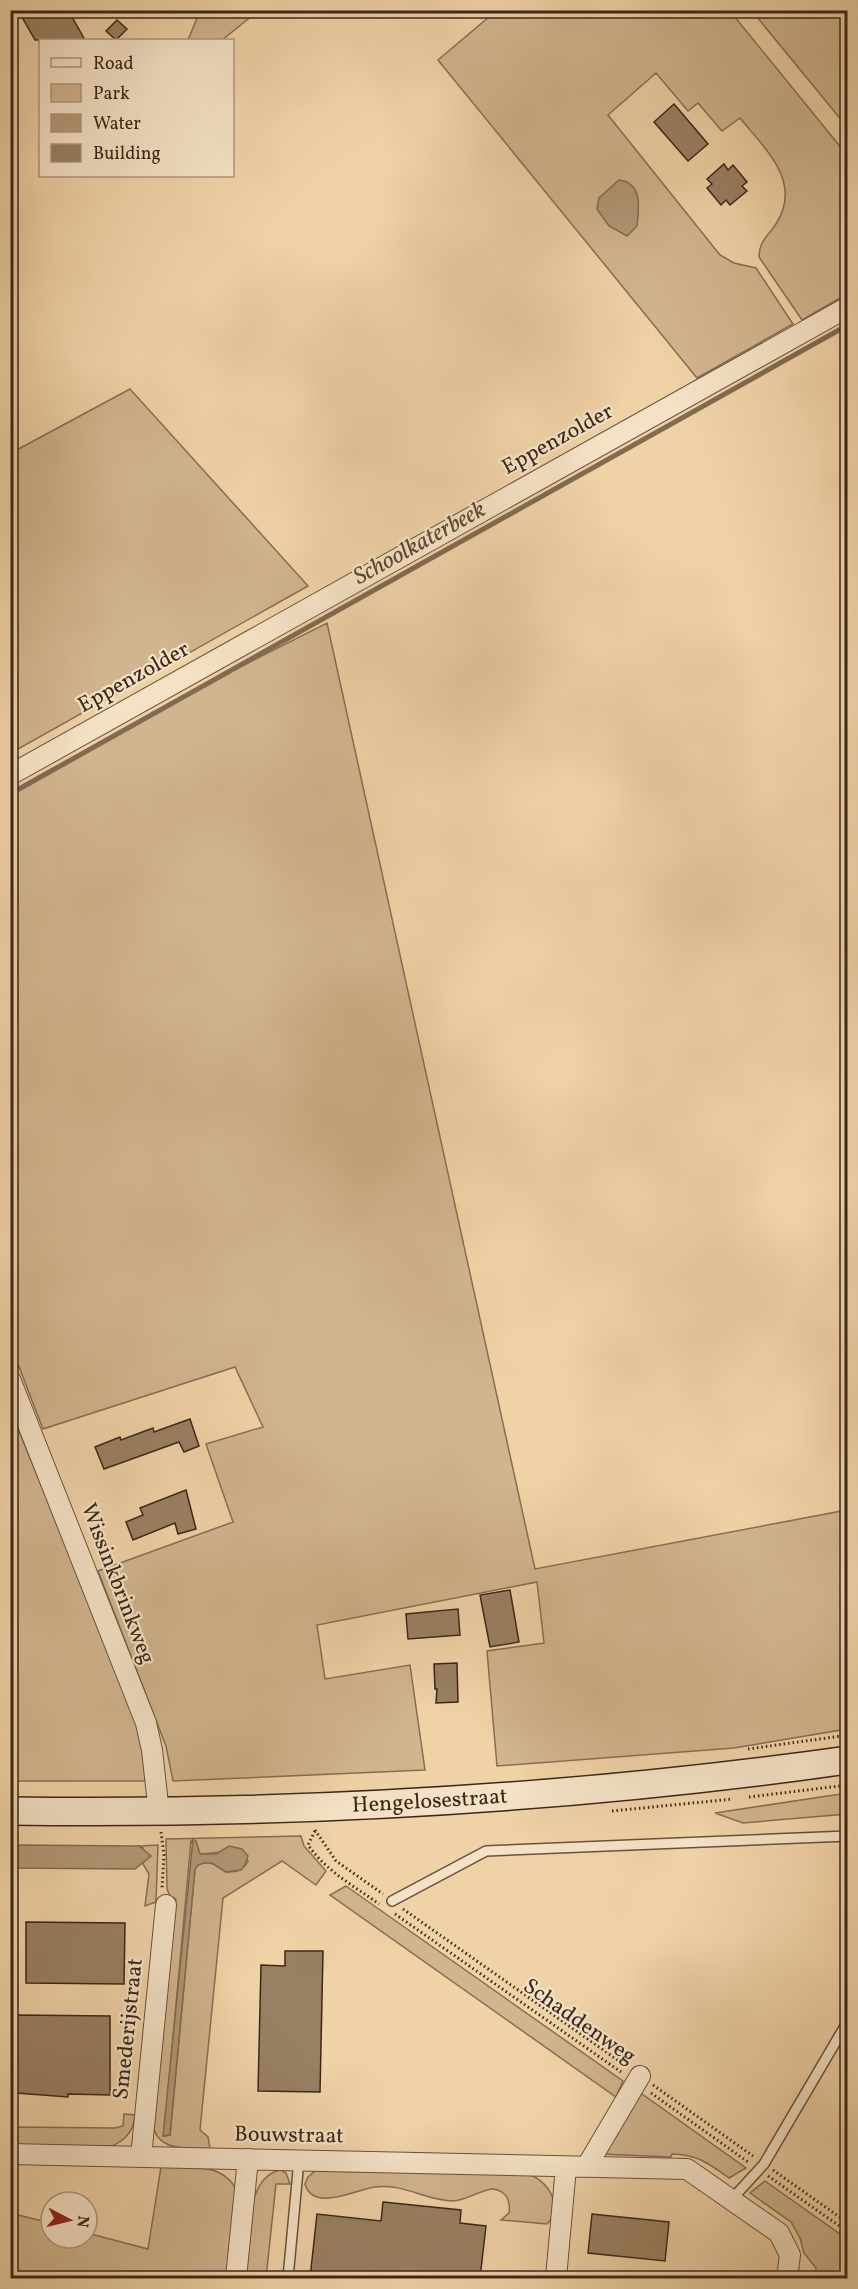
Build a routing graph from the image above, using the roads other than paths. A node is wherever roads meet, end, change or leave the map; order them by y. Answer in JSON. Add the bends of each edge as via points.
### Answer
{"nodes":[{"id":1,"x":848,"y":308,"type":"edge"},
{"id":2,"x":10,"y":775,"type":"edge"},
{"id":3,"x":10,"y":1379,"type":"edge"},
{"id":4,"x":848,"y":1761,"type":"edge"},
{"id":5,"x":10,"y":1811,"type":"edge"},
{"id":6,"x":160,"y":1823,"type":"junction"},
{"id":7,"x":848,"y":1836,"type":"edge"},
{"id":8,"x":392,"y":1901,"type":"road end"},
{"id":9,"x":166,"y":1905,"type":"road end"},
{"id":10,"x":848,"y":2021,"type":"edge"},
{"id":11,"x":638,"y":2079,"type":"road end"},
{"id":12,"x":10,"y":2154,"type":"edge"},
{"id":13,"x":141,"y":2157,"type":"junction"},
{"id":14,"x":248,"y":2159,"type":"junction"},
{"id":15,"x":299,"y":2160,"type":"junction"},
{"id":16,"x":587,"y":2166,"type":"junction"},
{"id":17,"x":566,"y":2167,"type":"junction"},
{"id":18,"x":731,"y":2200,"type":"junction"},
{"id":19,"x":236,"y":2278,"type":"edge"},
{"id":20,"x":288,"y":2278,"type":"edge"},
{"id":21,"x":556,"y":2278,"type":"edge"},
{"id":22,"x":787,"y":2278,"type":"edge"}],
"edges":[{"from":1,"to":2,"type":"street","name":"Eppenzolder"},
{"from":3,"to":6,"type":"street","name":"Wissinkbrinkweg","via":[[146,1724]]},
{"from":4,"to":6,"type":"main road","name":"Hengelosestraat","via":[[315,1820]]},
{"from":5,"to":6,"type":"main road","name":"Hengelosestraat"},
{"from":7,"to":8,"type":"lane","via":[[486,1851]]},
{"from":9,"to":13,"type":"street","name":"Smederijstraat"},
{"from":10,"to":18,"type":"lane","via":[[761,2166]]},
{"from":11,"to":16,"type":"street"},
{"from":12,"to":13,"type":"street","name":"Bouwstraat"},
{"from":13,"to":14,"type":"street","name":"Bouwstraat"},
{"from":14,"to":15,"type":"street","name":"Bouwstraat"},
{"from":14,"to":19,"type":"street"},
{"from":15,"to":17,"type":"street","name":"Bouwstraat"},
{"from":15,"to":20,"type":"lane"},
{"from":16,"to":17,"type":"street","name":"Bouwstraat"},
{"from":16,"to":18,"type":"street","name":"Bouwstraat","via":[[687,2169]]},
{"from":17,"to":21,"type":"street"},
{"from":18,"to":22,"type":"street","name":"Bouwstraat","via":[[779,2233],[790,2255]]}]}
